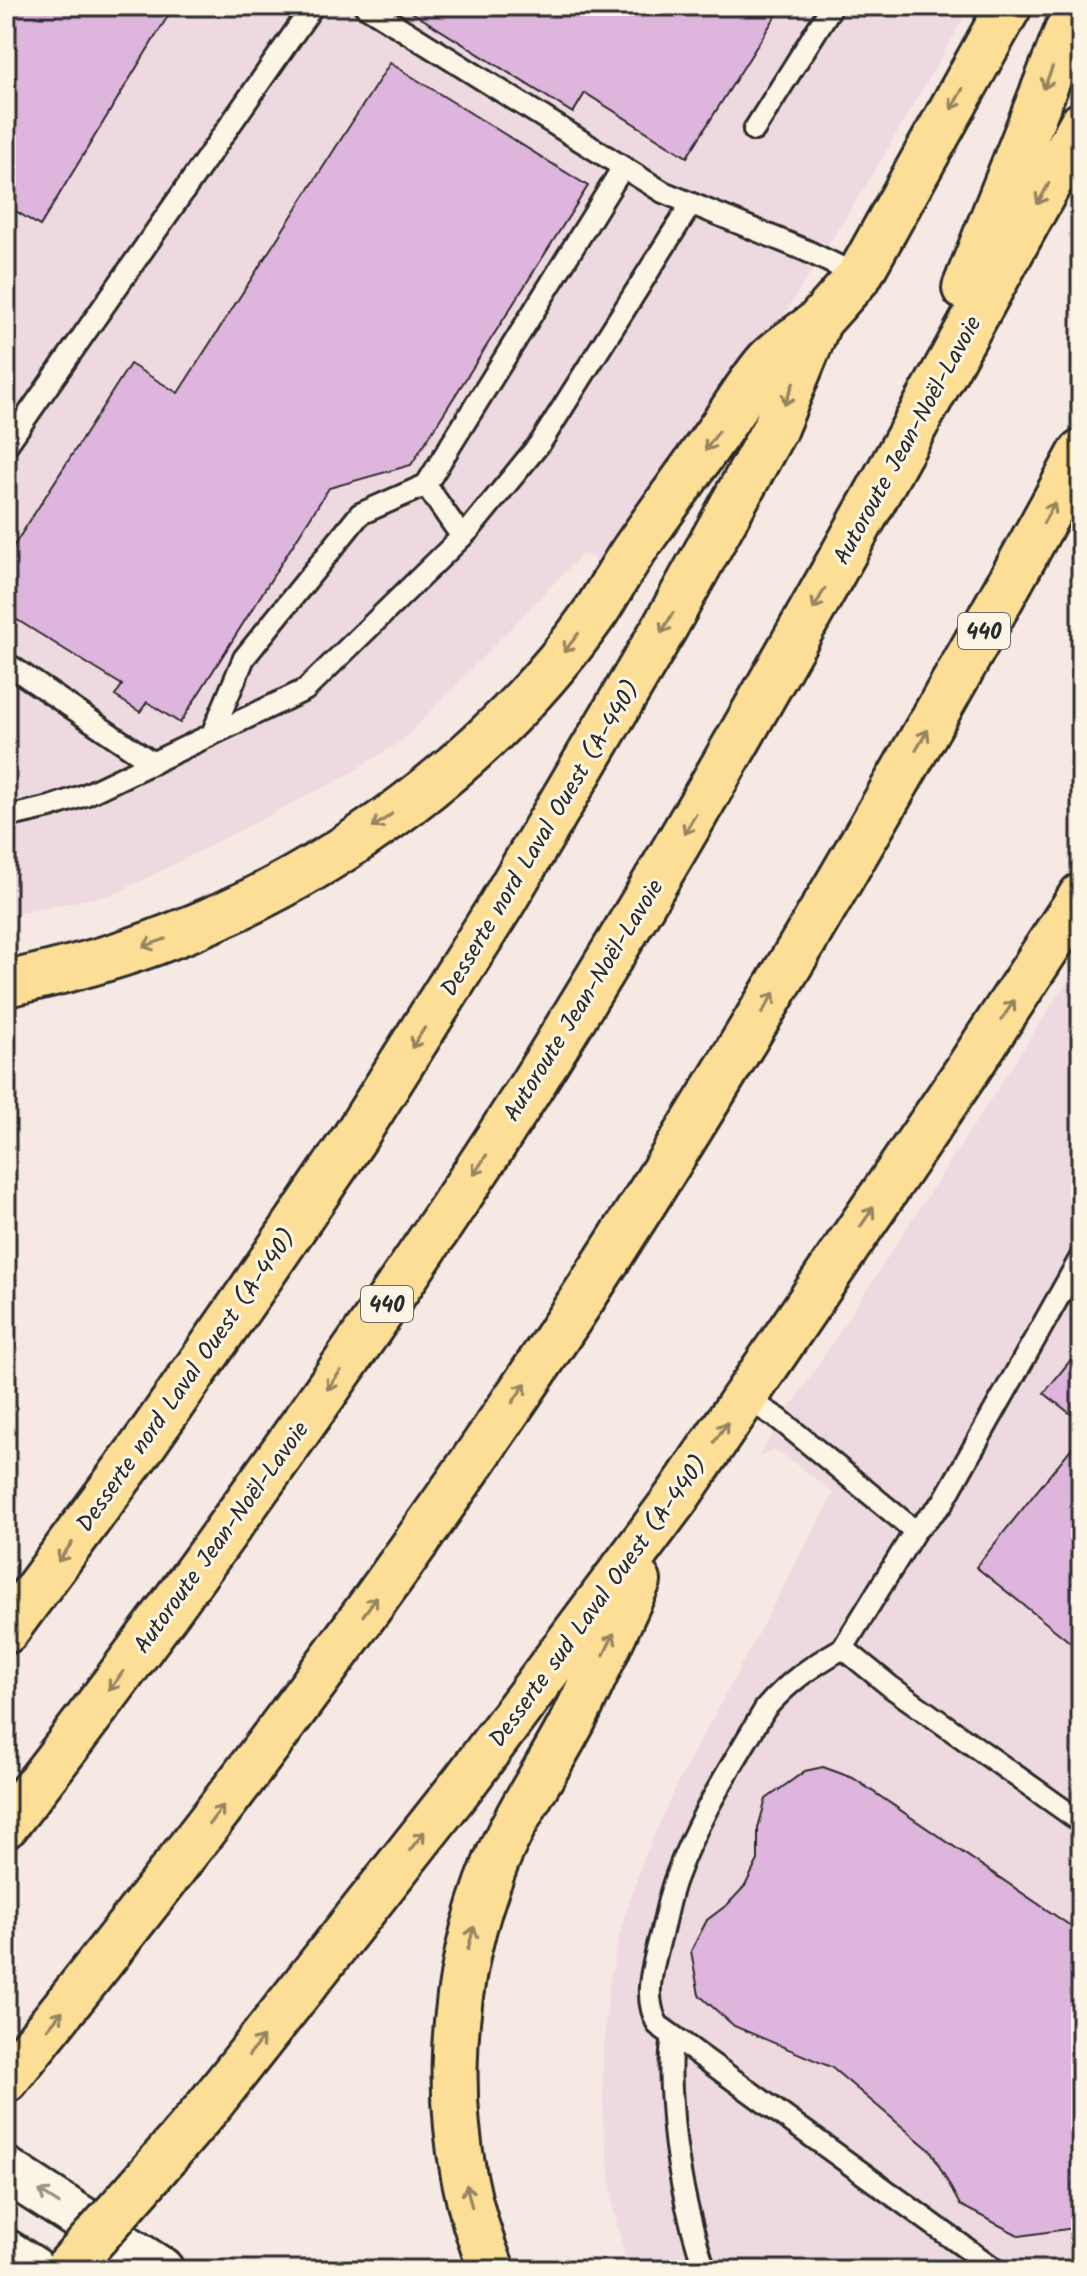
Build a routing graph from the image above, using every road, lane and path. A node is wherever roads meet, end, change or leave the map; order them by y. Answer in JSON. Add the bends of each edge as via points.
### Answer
{"nodes":[{"id":1,"x":313,"y":6,"type":"edge"},
{"id":2,"x":365,"y":6,"type":"edge"},
{"id":3,"x":832,"y":6,"type":"edge"},
{"id":4,"x":1009,"y":6,"type":"edge"},
{"id":5,"x":1077,"y":6,"type":"edge"},
{"id":6,"x":1081,"y":125,"type":"edge"},
{"id":7,"x":754,"y":130,"type":"dead end"},
{"id":8,"x":623,"y":167,"type":"junction"},
{"id":9,"x":691,"y":204,"type":"junction"},
{"id":10,"x":859,"y":276,"type":"junction"},
{"id":11,"x":819,"y":321,"type":"junction"},
{"id":12,"x":6,"y":446,"type":"edge"},
{"id":13,"x":1081,"y":453,"type":"edge"},
{"id":14,"x":898,"y":457,"type":"junction"},
{"id":15,"x":426,"y":485,"type":"junction"},
{"id":16,"x":462,"y":537,"type":"junction"},
{"id":17,"x":6,"y":663,"type":"edge"},
{"id":18,"x":212,"y":734,"type":"junction"},
{"id":19,"x":153,"y":763,"type":"junction"},
{"id":20,"x":6,"y":817,"type":"edge"},
{"id":21,"x":1081,"y":896,"type":"edge"},
{"id":22,"x":6,"y":984,"type":"edge"},
{"id":23,"x":1081,"y":1257,"type":"edge"},
{"id":24,"x":744,"y":1397,"type":"junction"},
{"id":25,"x":677,"y":1497,"type":"junction"},
{"id":26,"x":915,"y":1531,"type":"junction"},
{"id":27,"x":6,"y":1631,"type":"edge"},
{"id":28,"x":843,"y":1648,"type":"junction"},
{"id":29,"x":1081,"y":1822,"type":"edge"},
{"id":30,"x":6,"y":1825,"type":"edge"},
{"id":31,"x":673,"y":2036,"type":"junction"},
{"id":32,"x":6,"y":2080,"type":"edge"},
{"id":33,"x":6,"y":2170,"type":"edge"},
{"id":34,"x":146,"y":2190,"type":"junction"},
{"id":35,"x":6,"y":2252,"type":"edge"},
{"id":36,"x":34,"y":2270,"type":"edge"},
{"id":37,"x":66,"y":2270,"type":"edge"},
{"id":38,"x":103,"y":2270,"type":"edge"},
{"id":39,"x":161,"y":2270,"type":"edge"},
{"id":40,"x":492,"y":2270,"type":"edge"},
{"id":41,"x":705,"y":2270,"type":"edge"},
{"id":42,"x":996,"y":2270,"type":"edge"}],
"edges":[{"from":1,"to":12,"type":"lane"},
{"from":2,"to":8,"type":"lane"},
{"from":3,"to":7,"type":"lane"},
{"from":4,"to":10,"type":"main road","name":"Desserte nord Laval Ouest (A-440)","one_way":true},
{"from":5,"to":14,"type":"main road","one_way":true},
{"from":6,"to":14,"type":"main road","name":"Autoroute Jean-Noël-Lavoie","number":"440","one_way":true},
{"from":8,"to":9,"type":"lane"},
{"from":8,"to":15,"type":"lane"},
{"from":9,"to":10,"type":"lane"},
{"from":9,"to":16,"type":"lane","via":[[541,442]]},
{"from":10,"to":11,"type":"main road","name":"Desserte nord Laval Ouest (A-440)"},
{"from":11,"to":22,"type":"main road","one_way":true,"via":[[769,361],[573,640],[457,763],[346,847],[243,905],[134,950]]},
{"from":11,"to":27,"type":"main road","name":"Desserte nord Laval Ouest (A-440)","one_way":true,"via":[[775,428],[716,536],[468,959],[243,1301]]},
{"from":32,"to":13,"type":"main road","number":"440","one_way":true,"via":[[262,1754],[560,1332],[782,979]]},
{"from":14,"to":30,"type":"main road","name":"Autoroute Jean-Noël-Lavoie","number":"440","one_way":true,"via":[[680,841],[491,1149],[211,1553]]},
{"from":15,"to":16,"type":"lane"},
{"from":15,"to":18,"type":"lane","via":[[360,514],[244,658]]},
{"from":16,"to":18,"type":"lane","via":[[305,690]]},
{"from":17,"to":19,"type":"lane"},
{"from":18,"to":19,"type":"lane"},
{"from":19,"to":20,"type":"lane","via":[[85,795]]},
{"from":24,"to":21,"type":"main road","name":"Desserte sud Laval Ouest (A-440)","one_way":true},
{"from":23,"to":26,"type":"lane","via":[[942,1504]]},
{"from":25,"to":24,"type":"main road","name":"Desserte sud Laval Ouest (A-440)","one_way":true},
{"from":24,"to":26,"type":"lane","via":[[779,1419]]},
{"from":34,"to":25,"type":"main road","name":"Desserte sud Laval Ouest (A-440)","one_way":true},
{"from":40,"to":25,"type":"main road","one_way":true,"via":[[464,2175],[457,2111],[456,2020],[467,1953],[503,1846],[576,1715]]},
{"from":26,"to":28,"type":"lane"},
{"from":28,"to":29,"type":"lane"},
{"from":28,"to":31,"type":"lane","via":[[802,1672],[765,1709],[701,1817],[675,1879],[650,1979],[652,2014]]},
{"from":31,"to":41,"type":"lane","via":[[673,2129],[681,2184]]},
{"from":31,"to":42,"type":"lane"},
{"from":39,"to":33,"type":"street","one_way":true},
{"from":34,"to":37,"type":"main road","bridge":true},
{"from":34,"to":38,"type":"main road"},
{"from":35,"to":36,"type":"street"}]}
